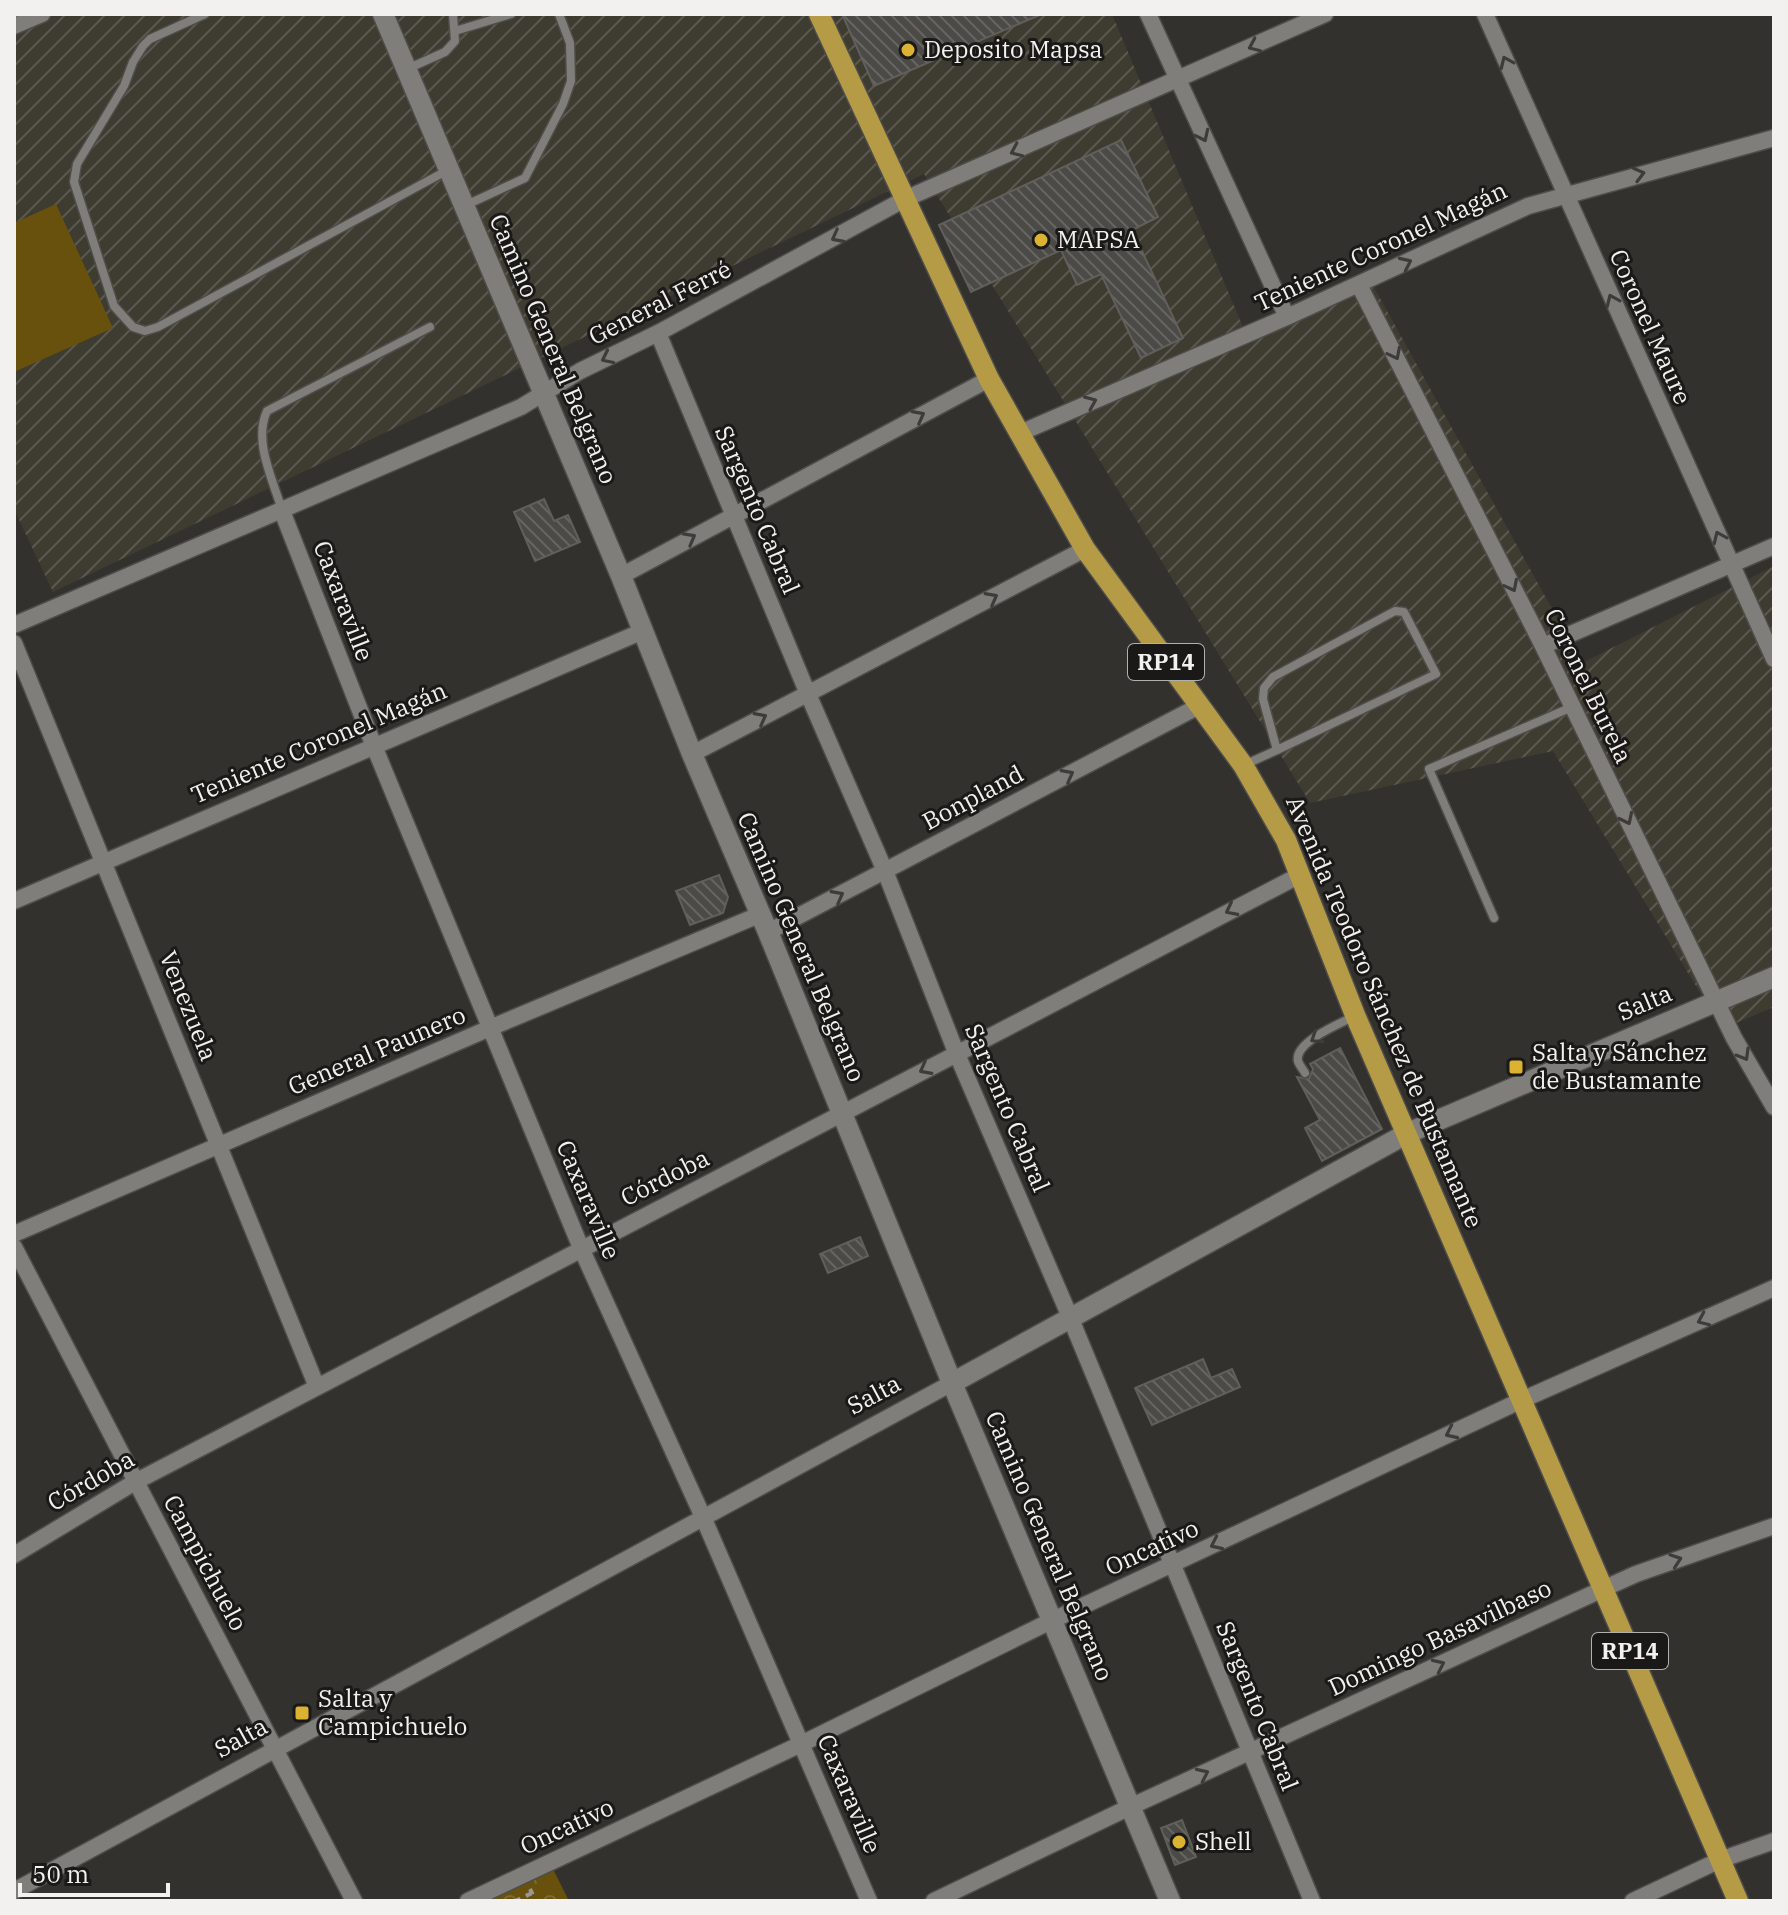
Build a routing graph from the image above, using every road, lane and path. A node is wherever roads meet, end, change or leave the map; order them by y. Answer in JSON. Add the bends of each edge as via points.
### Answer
{"nodes":[{"id":1,"x":42,"y":14,"type":"edge"},
{"id":2,"x":205,"y":14,"type":"edge"},
{"id":3,"x":383,"y":14,"type":"edge"},
{"id":4,"x":453,"y":14,"type":"edge"},
{"id":5,"x":511,"y":14,"type":"edge"},
{"id":6,"x":559,"y":14,"type":"edge"},
{"id":7,"x":819,"y":14,"type":"edge"},
{"id":8,"x":1148,"y":14,"type":"edge"},
{"id":9,"x":1325,"y":14,"type":"edge"},
{"id":10,"x":1485,"y":14,"type":"edge"},
{"id":11,"x":14,"y":26,"type":"edge"},
{"id":12,"x":455,"y":31,"type":"junction"},
{"id":13,"x":406,"y":69,"type":"junction"},
{"id":14,"x":1177,"y":80,"type":"junction"},
{"id":15,"x":1774,"y":138,"type":"edge"},
{"id":16,"x":449,"y":170,"type":"junction"},
{"id":17,"x":1564,"y":194,"type":"junction"},
{"id":18,"x":905,"y":199,"type":"junction"},
{"id":19,"x":464,"y":206,"type":"junction"},
{"id":20,"x":1359,"y":285,"type":"junction"},
{"id":21,"x":1287,"y":317,"type":"junction"},
{"id":22,"x":430,"y":327,"type":"dead end"},
{"id":23,"x":658,"y":333,"type":"junction"},
{"id":24,"x":989,"y":379,"type":"junction"},
{"id":25,"x":543,"y":394,"type":"junction"},
{"id":26,"x":1020,"y":433,"type":"junction"},
{"id":27,"x":282,"y":511,"type":"junction"},
{"id":28,"x":733,"y":515,"type":"junction"},
{"id":29,"x":1774,"y":546,"type":"edge"},
{"id":30,"x":1085,"y":549,"type":"junction"},
{"id":31,"x":1731,"y":564,"type":"junction"},
{"id":32,"x":621,"y":576,"type":"junction"},
{"id":33,"x":14,"y":625,"type":"edge"},
{"id":34,"x":643,"y":631,"type":"junction"},
{"id":35,"x":14,"y":643,"type":"edge"},
{"id":36,"x":1543,"y":646,"type":"junction"},
{"id":37,"x":1774,"y":659,"type":"edge"},
{"id":38,"x":808,"y":694,"type":"junction"},
{"id":39,"x":1199,"y":706,"type":"junction"},
{"id":40,"x":1572,"y":707,"type":"junction"},
{"id":41,"x":374,"y":746,"type":"junction"},
{"id":42,"x":1277,"y":750,"type":"junction"},
{"id":43,"x":692,"y":754,"type":"junction"},
{"id":44,"x":1243,"y":765,"type":"junction"},
{"id":45,"x":105,"y":861,"type":"junction"},
{"id":46,"x":885,"y":871,"type":"junction"},
{"id":47,"x":1300,"y":875,"type":"junction"},
{"id":48,"x":14,"y":901,"type":"edge"},
{"id":49,"x":1494,"y":918,"type":"dead end"},
{"id":50,"x":765,"y":923,"type":"junction"},
{"id":51,"x":1774,"y":977,"type":"edge"},
{"id":52,"x":1717,"y":1001,"type":"junction"},
{"id":53,"x":1355,"y":1015,"type":"junction"},
{"id":54,"x":490,"y":1028,"type":"junction"},
{"id":55,"x":956,"y":1052,"type":"junction"},
{"id":56,"x":1305,"y":1073,"type":"dead end"},
{"id":57,"x":1774,"y":1107,"type":"edge"},
{"id":58,"x":842,"y":1112,"type":"junction"},
{"id":59,"x":1408,"y":1133,"type":"junction"},
{"id":60,"x":218,"y":1146,"type":"junction"},
{"id":61,"x":14,"y":1234,"type":"edge"},
{"id":62,"x":14,"y":1247,"type":"edge"},
{"id":63,"x":581,"y":1248,"type":"junction"},
{"id":64,"x":1774,"y":1288,"type":"edge"},
{"id":65,"x":1070,"y":1317,"type":"junction"},
{"id":66,"x":952,"y":1383,"type":"junction"},
{"id":67,"x":317,"y":1387,"type":"junction"},
{"id":68,"x":1522,"y":1400,"type":"junction"},
{"id":69,"x":135,"y":1482,"type":"junction"},
{"id":70,"x":703,"y":1517,"type":"junction"},
{"id":71,"x":1774,"y":1526,"type":"edge"},
{"id":72,"x":14,"y":1555,"type":"edge"},
{"id":73,"x":1173,"y":1565,"type":"junction"},
{"id":74,"x":1603,"y":1589,"type":"junction"},
{"id":75,"x":1053,"y":1620,"type":"junction"},
{"id":76,"x":801,"y":1744,"type":"junction"},
{"id":77,"x":275,"y":1750,"type":"junction"},
{"id":78,"x":1249,"y":1753,"type":"junction"},
{"id":79,"x":1132,"y":1806,"type":"junction"},
{"id":80,"x":1774,"y":1841,"type":"edge"},
{"id":81,"x":1720,"y":1860,"type":"junction"},
{"id":82,"x":14,"y":1891,"type":"edge"},
{"id":83,"x":532,"y":1893,"type":"dead end"},
{"id":84,"x":354,"y":1901,"type":"edge"},
{"id":85,"x":468,"y":1901,"type":"edge"},
{"id":86,"x":515,"y":1901,"type":"edge"},
{"id":87,"x":869,"y":1901,"type":"edge"},
{"id":88,"x":934,"y":1901,"type":"edge"},
{"id":89,"x":1170,"y":1901,"type":"edge"},
{"id":90,"x":1312,"y":1901,"type":"edge"},
{"id":91,"x":1633,"y":1901,"type":"edge"},
{"id":92,"x":1738,"y":1901,"type":"edge"}],
"edges":[{"from":1,"to":11,"type":"street"},
{"from":2,"to":16,"type":"lane","via":[[143,46],[77,164],[74,182],[114,306],[133,327],[158,327]]},
{"from":3,"to":13,"type":"street","name":"Camino General Belgrano"},
{"from":4,"to":12,"type":"lane"},
{"from":5,"to":12,"type":"lane"},
{"from":6,"to":19,"type":"lane","via":[[570,43],[571,81],[557,117],[525,178]]},
{"from":7,"to":18,"type":"main road","name":"Avenida Teodoro Sánchez de Bustamante","number":"RP14"},
{"from":8,"to":14,"type":"street"},
{"from":9,"to":14,"type":"street","name":"General Ferré","one_way":true},
{"from":17,"to":10,"type":"street","name":"Coronel Maure","one_way":true},
{"from":12,"to":13,"type":"lane","via":[[455,41],[445,52]]},
{"from":13,"to":16,"type":"street","name":"Camino General Belgrano"},
{"from":14,"to":18,"type":"street","name":"General Ferré","one_way":true},
{"from":14,"to":21,"type":"street","one_way":true},
{"from":17,"to":15,"type":"street","name":"Teniente Coronel Magán","one_way":true},
{"from":16,"to":19,"type":"street","name":"Camino General Belgrano"},
{"from":20,"to":17,"type":"street","name":"Teniente Coronel Magán","one_way":true},
{"from":31,"to":17,"type":"street","name":"Coronel Maure","one_way":true},
{"from":18,"to":23,"type":"street","name":"General Ferré","one_way":true},
{"from":18,"to":24,"type":"main road","name":"Avenida Teodoro Sánchez de Bustamante","number":"RP14"},
{"from":19,"to":25,"type":"street","name":"Camino General Belgrano"},
{"from":20,"to":21,"type":"street","name":"Teniente Coronel Magán"},
{"from":20,"to":36,"type":"street","name":"Coronel Burela","one_way":true},
{"from":26,"to":21,"type":"street","name":"Teniente Coronel Magán","one_way":true},
{"from":22,"to":27,"type":"lane","via":[[267,411],[261,425],[264,449]]},
{"from":23,"to":25,"type":"street","name":"General Ferré","one_way":true},
{"from":23,"to":28,"type":"street","name":"Sargento Cabral"},
{"from":24,"to":26,"type":"main road","name":"Avenida Teodoro Sánchez de Bustamante","number":"RP14"},
{"from":28,"to":24,"type":"street","one_way":true},
{"from":25,"to":27,"type":"street","name":"General Ferré"},
{"from":25,"to":32,"type":"street","name":"Camino General Belgrano"},
{"from":26,"to":30,"type":"main road","name":"Avenida Teodoro Sánchez de Bustamante","number":"RP14"},
{"from":27,"to":33,"type":"street","name":"General Ferré"},
{"from":27,"to":41,"type":"street","name":"Caxaraville"},
{"from":32,"to":28,"type":"street","one_way":true},
{"from":28,"to":38,"type":"street","name":"Sargento Cabral"},
{"from":29,"to":31,"type":"street"},
{"from":38,"to":30,"type":"street","one_way":true},
{"from":30,"to":39,"type":"main road","name":"Avenida Teodoro Sánchez de Bustamante","number":"RP14"},
{"from":31,"to":36,"type":"street"},
{"from":31,"to":37,"type":"street","name":"Coronel Maure"},
{"from":32,"to":34,"type":"street","name":"Camino General Belgrano"},
{"from":34,"to":41,"type":"street","name":"Teniente Coronel Magán"},
{"from":34,"to":43,"type":"street","name":"Camino General Belgrano"},
{"from":35,"to":45,"type":"street","name":"Venezuela"},
{"from":36,"to":40,"type":"street","name":"Coronel Burela"},
{"from":43,"to":38,"type":"street","one_way":true},
{"from":38,"to":46,"type":"street","name":"Sargento Cabral"},
{"from":39,"to":44,"type":"main road","name":"Avenida Teodoro Sánchez de Bustamante","number":"RP14"},
{"from":46,"to":39,"type":"street","name":"Bonpland","one_way":true},
{"from":40,"to":49,"type":"lane","via":[[1429,769]]},
{"from":40,"to":52,"type":"street","name":"Coronel Burela","one_way":true},
{"from":41,"to":45,"type":"street","name":"Teniente Coronel Magán"},
{"from":41,"to":54,"type":"street","name":"Caxaraville"},
{"from":42,"to":42,"type":"lane","via":[[1436,674],[1404,612],[1395,611],[1273,677],[1263,699]]},
{"from":42,"to":44,"type":"lane"},
{"from":43,"to":50,"type":"street","name":"Camino General Belgrano"},
{"from":44,"to":47,"type":"main road","name":"Avenida Teodoro Sánchez de Bustamante","number":"RP14"},
{"from":45,"to":48,"type":"street","name":"Teniente Coronel Magán"},
{"from":45,"to":60,"type":"street","name":"Venezuela"},
{"from":50,"to":46,"type":"street","name":"Bonpland","one_way":true},
{"from":46,"to":55,"type":"street","name":"Sargento Cabral"},
{"from":47,"to":53,"type":"main road","name":"Avenida Teodoro Sánchez de Bustamante","number":"RP14"},
{"from":47,"to":55,"type":"street","name":"Córdoba","one_way":true},
{"from":50,"to":54,"type":"street","name":"General Paunero"},
{"from":50,"to":58,"type":"street","name":"Camino General Belgrano"},
{"from":51,"to":52,"type":"street","name":"Salta"},
{"from":52,"to":57,"type":"street","name":"Coronel Burela","one_way":true},
{"from":52,"to":59,"type":"street","name":"Salta"},
{"from":53,"to":56,"type":"lane","one_way":true,"via":[[1300,1050],[1298,1061]]},
{"from":53,"to":59,"type":"main road","name":"Avenida Teodoro Sánchez de Bustamante","number":"RP14"},
{"from":54,"to":60,"type":"street","name":"General Paunero"},
{"from":54,"to":63,"type":"street","name":"Caxaraville"},
{"from":55,"to":58,"type":"street","name":"Córdoba","one_way":true},
{"from":55,"to":65,"type":"street","name":"Sargento Cabral"},
{"from":58,"to":63,"type":"street","name":"Córdoba"},
{"from":58,"to":66,"type":"street","name":"Camino General Belgrano"},
{"from":59,"to":65,"type":"street","name":"Salta","via":[[1353,1158]]},
{"from":59,"to":68,"type":"main road","name":"Avenida Teodoro Sánchez de Bustamante","number":"RP14"},
{"from":60,"to":61,"type":"street","name":"General Paunero"},
{"from":60,"to":67,"type":"street","name":"Venezuela"},
{"from":62,"to":69,"type":"street","name":"Campichuelo"},
{"from":63,"to":67,"type":"street","name":"Córdoba"},
{"from":63,"to":70,"type":"street","name":"Caxaraville"},
{"from":64,"to":68,"type":"street","name":"Oncativo","one_way":true},
{"from":65,"to":66,"type":"street","name":"Salta"},
{"from":65,"to":73,"type":"street","name":"Sargento Cabral"},
{"from":66,"to":70,"type":"street","name":"Salta"},
{"from":66,"to":75,"type":"street","name":"Camino General Belgrano"},
{"from":67,"to":69,"type":"street","name":"Córdoba"},
{"from":68,"to":73,"type":"street","name":"Oncativo","one_way":true},
{"from":68,"to":74,"type":"main road","name":"Avenida Teodoro Sánchez de Bustamante","number":"RP14"},
{"from":69,"to":72,"type":"street","name":"Córdoba"},
{"from":69,"to":77,"type":"street","name":"Campichuelo"},
{"from":70,"to":76,"type":"street","name":"Caxaraville"},
{"from":70,"to":77,"type":"street","name":"Salta"},
{"from":74,"to":71,"type":"street","name":"Domingo Basavilbaso","one_way":true},
{"from":73,"to":75,"type":"street","name":"Oncativo"},
{"from":73,"to":78,"type":"street","name":"Sargento Cabral"},
{"from":78,"to":74,"type":"street","name":"Domingo Basavilbaso","one_way":true},
{"from":74,"to":81,"type":"main road","name":"Avenida Teodoro Sánchez de Bustamante","number":"RP14"},
{"from":75,"to":76,"type":"street","name":"Oncativo"},
{"from":75,"to":79,"type":"street","name":"Camino General Belgrano"},
{"from":76,"to":85,"type":"street","name":"Oncativo"},
{"from":76,"to":87,"type":"street","name":"Caxaraville"},
{"from":77,"to":82,"type":"street","name":"Salta"},
{"from":77,"to":84,"type":"street","name":"Campichuelo"},
{"from":79,"to":78,"type":"street","name":"Domingo Basavilbaso","one_way":true},
{"from":78,"to":90,"type":"street","name":"Sargento Cabral"},
{"from":79,"to":88,"type":"street","name":"Domingo Basavilbaso"},
{"from":79,"to":89,"type":"street","name":"Camino General Belgrano"},
{"from":80,"to":81,"type":"street"},
{"from":81,"to":91,"type":"street"},
{"from":81,"to":92,"type":"main road","name":"Avenida Teodoro Sánchez de Bustamante","number":"RP14"},
{"from":83,"to":86,"type":"path"}]}
